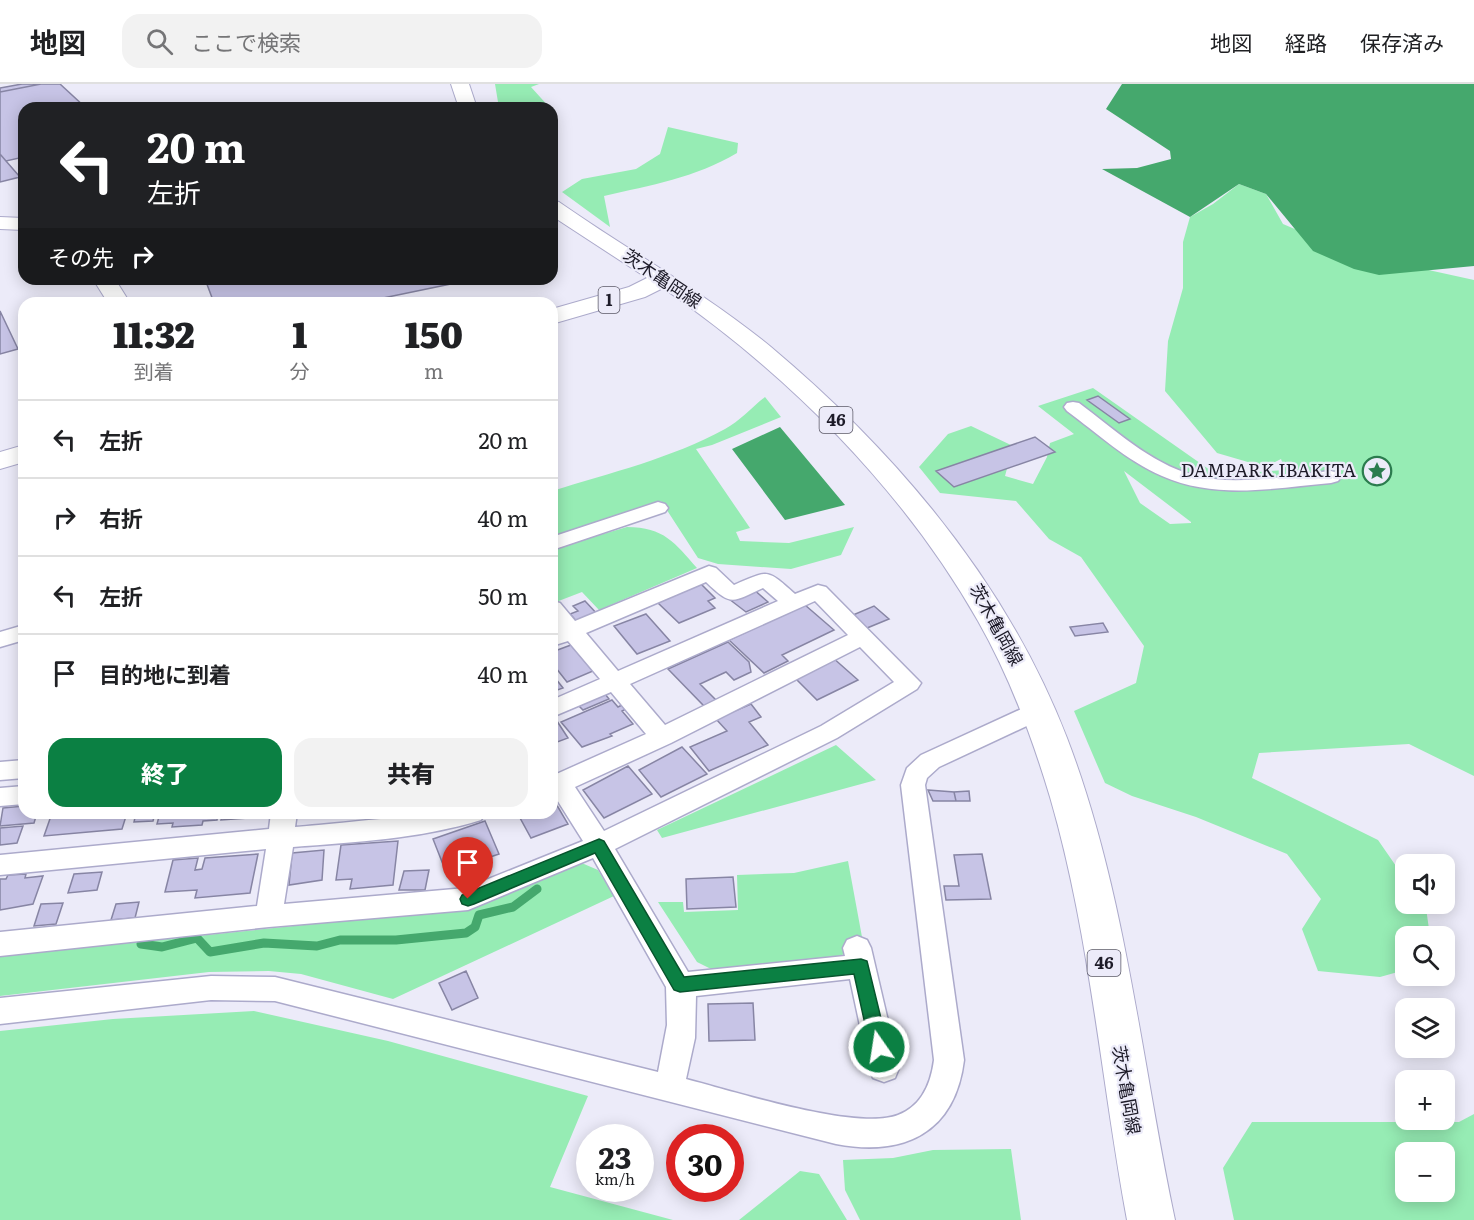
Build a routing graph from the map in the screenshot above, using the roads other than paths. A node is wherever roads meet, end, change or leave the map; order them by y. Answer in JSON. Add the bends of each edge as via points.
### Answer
{"nodes":[{"id":1,"x":460,"y":84,"type":"edge"},
{"id":2,"x":466,"y":102,"type":"edge"},
{"id":3,"x":558,"y":210,"type":"edge"},
{"id":4,"x":0,"y":223,"type":"edge"},
{"id":5,"x":18,"y":224,"type":"edge"},
{"id":6,"x":664,"y":279,"type":"junction"},
{"id":7,"x":558,"y":302,"type":"edge"},
{"id":8,"x":558,"y":315,"type":"edge"},
{"id":9,"x":1073,"y":407,"type":"dead end"},
{"id":10,"x":18,"y":455,"type":"edge"},
{"id":11,"x":0,"y":460,"type":"edge"},
{"id":12,"x":18,"y":475,"type":"edge"},
{"id":13,"x":1331,"y":477,"type":"dead end"},
{"id":14,"x":0,"y":480,"type":"edge"},
{"id":15,"x":647,"y":509,"type":"dead end"},
{"id":16,"x":558,"y":542,"type":"edge"},
{"id":17,"x":792,"y":603,"type":"junction"},
{"id":18,"x":18,"y":634,"type":"edge"},
{"id":19,"x":562,"y":635,"type":"edge"},
{"id":20,"x":863,"y":636,"type":"junction"},
{"id":21,"x":0,"y":640,"type":"edge"},
{"id":22,"x":615,"y":682,"type":"junction"},
{"id":23,"x":558,"y":706,"type":"edge"},
{"id":24,"x":1038,"y":711,"type":"junction"},
{"id":25,"x":662,"y":737,"type":"junction"},
{"id":26,"x":18,"y":770,"type":"edge"},
{"id":27,"x":0,"y":771,"type":"edge"},
{"id":28,"x":558,"y":784,"type":"edge"},
{"id":29,"x":558,"y":788,"type":"edge"},
{"id":30,"x":18,"y":796,"type":"edge"},
{"id":31,"x":0,"y":797,"type":"edge"},
{"id":32,"x":453,"y":819,"type":"edge"},
{"id":33,"x":282,"y":826,"type":"edge"},
{"id":34,"x":599,"y":845,"type":"junction"},
{"id":35,"x":0,"y":865,"type":"edge"},
{"id":36,"x":269,"y":915,"type":"junction"},
{"id":37,"x":0,"y":944,"type":"edge"},
{"id":38,"x":680,"y":985,"type":"junction"},
{"id":39,"x":0,"y":1011,"type":"edge"},
{"id":40,"x":884,"y":1068,"type":"dead end"},
{"id":41,"x":668,"y":1089,"type":"junction"},
{"id":42,"x":1150,"y":1220,"type":"edge"}],
"edges":[{"from":1,"to":2,"type":"main road"},
{"from":3,"to":6,"type":"main road","name":"茨木亀岡線","number":"46"},
{"from":4,"to":5,"type":"street"},
{"from":6,"to":7,"type":"main road","number":"1","via":[[620,285]]},
{"from":6,"to":8,"type":"main road","number":"1","via":[[637,292]]},
{"from":6,"to":24,"type":"main road","name":"茨木亀岡線","number":"46","via":[[800,386],[913,502],[985,602]]},
{"from":9,"to":13,"type":"street","via":[[1156,465],[1183,478],[1236,484]]},
{"from":10,"to":11,"type":"main road"},
{"from":12,"to":14,"type":"main road"},
{"from":15,"to":16,"type":"street"},
{"from":17,"to":19,"type":"street","via":[[766,579],[731,594],[709,573]]},
{"from":17,"to":20,"type":"street","via":[[818,591]]},
{"from":17,"to":22,"type":"street"},
{"from":18,"to":21,"type":"street"},
{"from":19,"to":22,"type":"street"},
{"from":20,"to":25,"type":"street"},
{"from":20,"to":34,"type":"street","via":[[909,682],[829,732]]},
{"from":22,"to":23,"type":"street"},
{"from":22,"to":25,"type":"street"},
{"from":24,"to":41,"type":"street","via":[[930,761],[916,774],[913,785],[949,1060],[947,1083],[928,1113],[894,1131],[868,1134],[804,1123]]},
{"from":24,"to":42,"type":"main road","name":"茨木亀岡線","number":"46","via":[[1069,797],[1081,844]]},
{"from":25,"to":28,"type":"street"},
{"from":26,"to":27,"type":"street"},
{"from":29,"to":34,"type":"street"},
{"from":30,"to":31,"type":"street"},
{"from":32,"to":33,"type":"street","via":[[388,829]]},
{"from":33,"to":35,"type":"street"},
{"from":33,"to":36,"type":"street"},
{"from":34,"to":36,"type":"street","via":[[468,899]]},
{"from":34,"to":38,"type":"street"},
{"from":36,"to":37,"type":"street"},
{"from":38,"to":40,"type":"street","via":[[859,957]]},
{"from":38,"to":41,"type":"street","via":[[682,1037]]},
{"from":39,"to":41,"type":"street","via":[[211,988],[275,989]]}]}
